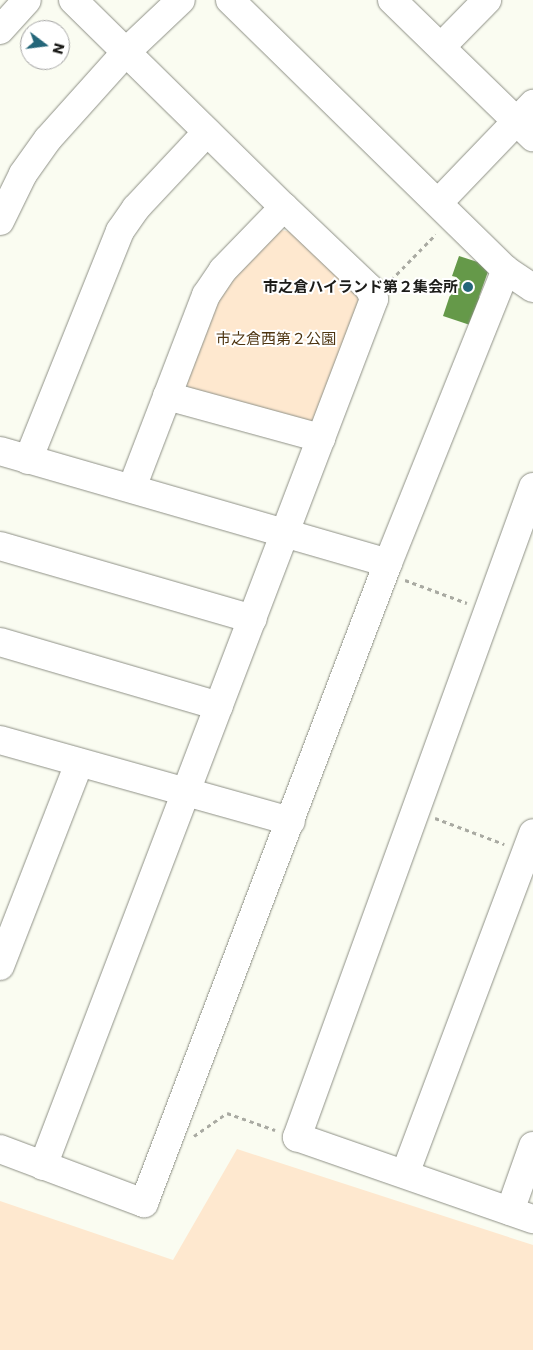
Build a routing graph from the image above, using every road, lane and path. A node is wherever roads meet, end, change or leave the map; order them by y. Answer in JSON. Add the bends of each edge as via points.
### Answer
{"nodes":[{"id":1,"x":27,"y":0,"type":"edge"},
{"id":2,"x":73,"y":0,"type":"edge"},
{"id":3,"x":181,"y":0,"type":"edge"},
{"id":4,"x":230,"y":0,"type":"edge"},
{"id":5,"x":392,"y":0,"type":"edge"},
{"id":6,"x":487,"y":0,"type":"edge"},
{"id":7,"x":0,"y":30,"type":"edge"},
{"id":8,"x":441,"y":47,"type":"junction"},
{"id":9,"x":127,"y":51,"type":"junction"},
{"id":10,"x":527,"y":120,"type":"edge"},
{"id":11,"x":207,"y":132,"type":"junction"},
{"id":12,"x":284,"y":207,"type":"junction"},
{"id":13,"x":446,"y":209,"type":"junction"},
{"id":14,"x":0,"y":221,"type":"edge"},
{"id":15,"x":506,"y":270,"type":"junction"},
{"id":16,"x":533,"y":288,"type":"edge"},
{"id":17,"x":374,"y":299,"type":"junction"},
{"id":18,"x":167,"y":396,"type":"junction"},
{"id":19,"x":321,"y":438,"type":"junction"},
{"id":20,"x":0,"y":451,"type":"edge"},
{"id":21,"x":28,"y":460,"type":"junction"},
{"id":22,"x":533,"y":487,"type":"edge"},
{"id":23,"x":132,"y":488,"type":"junction"},
{"id":24,"x":286,"y":535,"type":"junction"},
{"id":25,"x":0,"y":546,"type":"edge"},
{"id":26,"x":386,"y":567,"type":"junction"},
{"id":27,"x":488,"y":611,"type":"junction"},
{"id":28,"x":253,"y":619,"type":"junction"},
{"id":29,"x":0,"y":642,"type":"edge"},
{"id":30,"x":219,"y":706,"type":"junction"},
{"id":31,"x":0,"y":740,"type":"edge"},
{"id":32,"x":79,"y":763,"type":"junction"},
{"id":33,"x":188,"y":793,"type":"junction"},
{"id":34,"x":417,"y":812,"type":"junction"},
{"id":35,"x":291,"y":821,"type":"junction"},
{"id":36,"x":531,"y":847,"type":"edge"},
{"id":37,"x":0,"y":966,"type":"edge"},
{"id":38,"x":297,"y":1137,"type":"junction"},
{"id":39,"x":533,"y":1146,"type":"edge"},
{"id":40,"x":0,"y":1149,"type":"edge"},
{"id":41,"x":166,"y":1149,"type":"junction"},
{"id":42,"x":43,"y":1166,"type":"junction"},
{"id":43,"x":406,"y":1174,"type":"junction"},
{"id":44,"x":522,"y":1215,"type":"edge"}],
"edges":[{"from":1,"to":7,"type":"street"},
{"from":2,"to":9,"type":"street"},
{"from":3,"to":9,"type":"street"},
{"from":4,"to":13,"type":"street"},
{"from":5,"to":8,"type":"street"},
{"from":6,"to":8,"type":"street"},
{"from":8,"to":10,"type":"street"},
{"from":9,"to":11,"type":"street"},
{"from":9,"to":14,"type":"street","via":[[48,139],[23,174]]},
{"from":10,"to":13,"type":"street"},
{"from":11,"to":12,"type":"street"},
{"from":11,"to":21,"type":"street","via":[[136,208],[120,231]]},
{"from":12,"to":17,"type":"street","via":[[369,288]]},
{"from":12,"to":18,"type":"street","via":[[224,270],[206,294]]},
{"from":13,"to":15,"type":"street"},
{"from":13,"to":17,"type":"path"},
{"from":15,"to":16,"type":"street"},
{"from":15,"to":26,"type":"street"},
{"from":17,"to":19,"type":"street"},
{"from":18,"to":19,"type":"street"},
{"from":18,"to":23,"type":"street"},
{"from":19,"to":24,"type":"street"},
{"from":20,"to":21,"type":"street"},
{"from":21,"to":23,"type":"street"},
{"from":22,"to":27,"type":"street"},
{"from":23,"to":24,"type":"street"},
{"from":24,"to":26,"type":"street"},
{"from":24,"to":28,"type":"street"},
{"from":25,"to":28,"type":"street"},
{"from":26,"to":27,"type":"path"},
{"from":26,"to":35,"type":"street"},
{"from":27,"to":34,"type":"street"},
{"from":28,"to":30,"type":"street"},
{"from":29,"to":30,"type":"street"},
{"from":30,"to":33,"type":"street"},
{"from":31,"to":32,"type":"street"},
{"from":32,"to":33,"type":"street"},
{"from":32,"to":37,"type":"street"},
{"from":33,"to":35,"type":"street"},
{"from":33,"to":42,"type":"street"},
{"from":34,"to":36,"type":"path"},
{"from":34,"to":38,"type":"street"},
{"from":35,"to":41,"type":"street"},
{"from":36,"to":43,"type":"street"},
{"from":38,"to":41,"type":"path","via":[[227,1113],[177,1149]]},
{"from":38,"to":43,"type":"street"},
{"from":39,"to":44,"type":"street"},
{"from":40,"to":42,"type":"street"},
{"from":41,"to":42,"type":"street","via":[[144,1204]]},
{"from":43,"to":44,"type":"street"}]}
